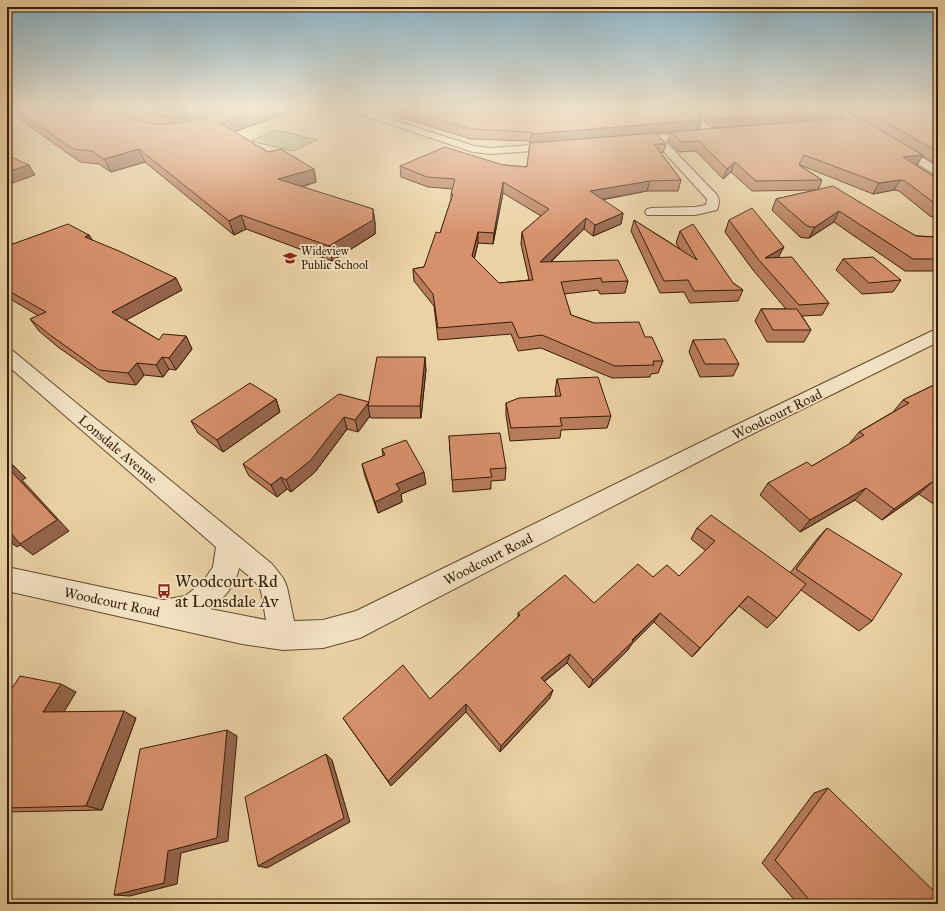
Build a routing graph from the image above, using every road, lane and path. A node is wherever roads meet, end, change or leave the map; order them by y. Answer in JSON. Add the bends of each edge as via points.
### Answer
{"nodes":[{"id":1,"x":478,"y":150,"type":"edge"},
{"id":2,"x":523,"y":150,"type":"edge"},
{"id":3,"x":668,"y":150,"type":"edge"},
{"id":4,"x":901,"y":150,"type":"edge"},
{"id":5,"x":916,"y":158,"type":"junction"},
{"id":6,"x":938,"y":158,"type":"edge"},
{"id":7,"x":938,"y":172,"type":"edge"},
{"id":8,"x":652,"y":212,"type":"dead end"},
{"id":9,"x":938,"y":335,"type":"edge"},
{"id":10,"x":7,"y":355,"type":"edge"},
{"id":11,"x":229,"y":543,"type":"junction"},
{"id":12,"x":7,"y":579,"type":"edge"},
{"id":13,"x":159,"y":612,"type":"junction"},
{"id":14,"x":283,"y":636,"type":"junction"}],
"edges":[{"from":1,"to":2,"type":"street"},
{"from":3,"to":8,"type":"street","via":[[712,198],[712,207],[695,211]]},
{"from":4,"to":5,"type":"street"},
{"from":5,"to":6,"type":"street"},
{"from":5,"to":7,"type":"street"},
{"from":9,"to":14,"type":"street","name":"Woodcourt Road","via":[[360,624],[322,634]]},
{"from":10,"to":11,"type":"street","name":"Lonsdale Avenue"},
{"from":11,"to":13,"type":"street","via":[[226,570],[212,592],[190,608]]},
{"from":11,"to":14,"type":"street","name":"Lonsdale Avenue","via":[[263,572],[274,587]]},
{"from":12,"to":13,"type":"street","name":"Woodcourt Road"},
{"from":13,"to":14,"type":"street","name":"Woodcourt Road"}]}
